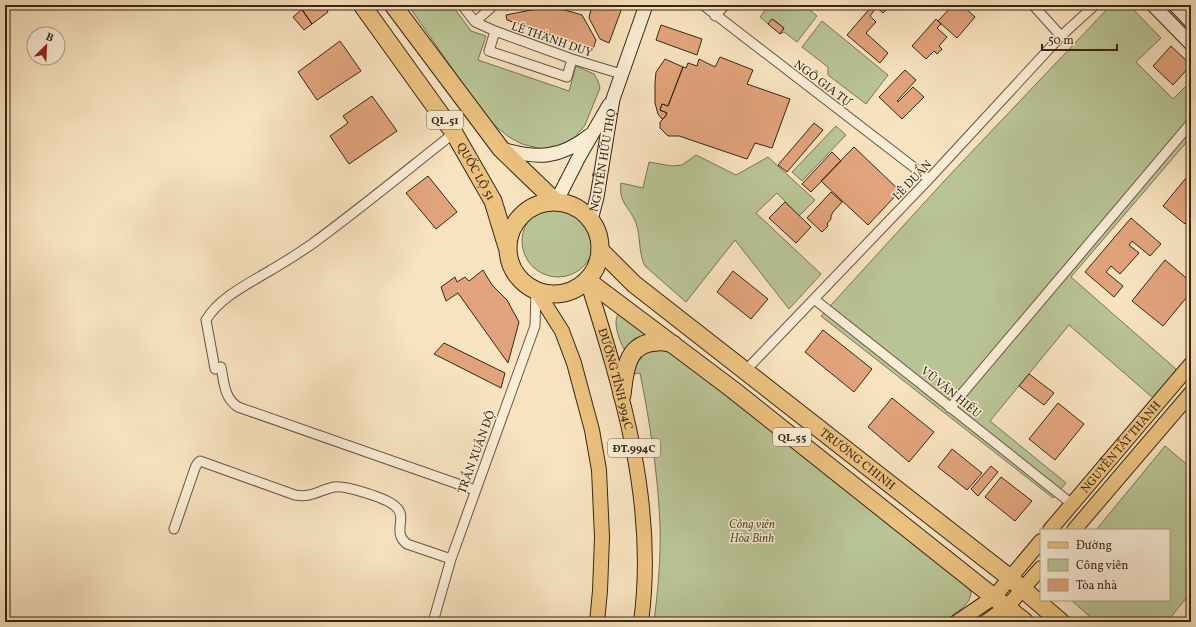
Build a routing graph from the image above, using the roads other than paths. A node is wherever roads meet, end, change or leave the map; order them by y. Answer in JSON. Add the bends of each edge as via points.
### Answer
{"nodes":[{"id":1,"x":362,"y":5,"type":"edge"},
{"id":2,"x":393,"y":5,"type":"edge"},
{"id":3,"x":462,"y":5,"type":"edge"},
{"id":4,"x":494,"y":5,"type":"edge"},
{"id":5,"x":646,"y":5,"type":"edge"},
{"id":6,"x":702,"y":5,"type":"edge"},
{"id":7,"x":725,"y":5,"type":"edge"},
{"id":8,"x":1033,"y":5,"type":"edge"},
{"id":9,"x":1095,"y":5,"type":"edge"},
{"id":10,"x":1152,"y":5,"type":"edge"},
{"id":11,"x":1175,"y":5,"type":"edge"},
{"id":12,"x":715,"y":16,"type":"junction"},
{"id":13,"x":1191,"y":21,"type":"edge"},
{"id":14,"x":475,"y":22,"type":"junction"},
{"id":15,"x":494,"y":32,"type":"junction"},
{"id":16,"x":1061,"y":36,"type":"junction"},
{"id":17,"x":1191,"y":44,"type":"edge"},
{"id":18,"x":572,"y":59,"type":"junction"},
{"id":19,"x":621,"y":74,"type":"junction"},
{"id":20,"x":613,"y":99,"type":"junction"},
{"id":21,"x":1191,"y":123,"type":"edge"},
{"id":22,"x":594,"y":131,"type":"junction"},
{"id":23,"x":454,"y":132,"type":"junction"},
{"id":24,"x":501,"y":149,"type":"junction"},
{"id":25,"x":929,"y":179,"type":"junction"},
{"id":26,"x":556,"y":202,"type":"junction"},
{"id":27,"x":591,"y":220,"type":"junction"},
{"id":28,"x":507,"y":247,"type":"junction"},
{"id":29,"x":600,"y":250,"type":"junction"},
{"id":30,"x":588,"y":280,"type":"junction"},
{"id":31,"x":536,"y":290,"type":"junction"},
{"id":32,"x":814,"y":299,"type":"junction"},
{"id":33,"x":673,"y":344,"type":"junction"},
{"id":34,"x":1191,"y":364,"type":"edge"},
{"id":35,"x":745,"y":371,"type":"junction"},
{"id":36,"x":1191,"y":393,"type":"edge"},
{"id":37,"x":622,"y":395,"type":"junction"},
{"id":38,"x":950,"y":408,"type":"junction"},
{"id":39,"x":1147,"y":415,"type":"junction"},
{"id":40,"x":1161,"y":428,"type":"junction"},
{"id":41,"x":475,"y":490,"type":"junction"},
{"id":42,"x":1072,"y":504,"type":"junction"},
{"id":43,"x":174,"y":529,"type":"dead end"},
{"id":44,"x":1051,"y":529,"type":"edge"},
{"id":45,"x":1075,"y":529,"type":"edge"},
{"id":46,"x":1040,"y":542,"type":"edge"},
{"id":47,"x":451,"y":559,"type":"junction"},
{"id":48,"x":1040,"y":569,"type":"edge"},
{"id":49,"x":1010,"y":578,"type":"junction"},
{"id":50,"x":1023,"y":590,"type":"junction"},
{"id":51,"x":994,"y":596,"type":"junction"},
{"id":52,"x":1008,"y":607,"type":"junction"},
{"id":53,"x":433,"y":622,"type":"edge"},
{"id":54,"x":597,"y":622,"type":"edge"},
{"id":55,"x":642,"y":622,"type":"edge"},
{"id":56,"x":957,"y":622,"type":"edge"},
{"id":57,"x":986,"y":622,"type":"edge"},
{"id":58,"x":1025,"y":622,"type":"edge"},
{"id":59,"x":1061,"y":622,"type":"edge"}],
"edges":[{"from":1,"to":23,"type":"highway","name":"QUỐC LỘ 51","number":"QL.51"},
{"from":2,"to":24,"type":"highway","number":"QL.51"},
{"from":3,"to":14,"type":"street","name":"LÊ THÀNH DUY"},
{"from":4,"to":14,"type":"street"},
{"from":5,"to":19,"type":"street","name":"NGUYỄN HỮU THỌ"},
{"from":6,"to":12,"type":"street","name":"NGÔ GIA TỰ"},
{"from":7,"to":12,"type":"street"},
{"from":8,"to":16,"type":"street"},
{"from":9,"to":16,"type":"street","name":"LÊ DUẨN"},
{"from":10,"to":17,"type":"street"},
{"from":11,"to":13,"type":"street"},
{"from":12,"to":25,"type":"street","name":"NGÔ GIA TỰ"},
{"from":14,"to":15,"type":"street","name":"LÊ THÀNH DUY"},
{"from":15,"to":18,"type":"street","name":"LÊ THÀNH DUY"},
{"from":15,"to":18,"type":"street","via":[[488,51],[567,78]]},
{"from":16,"to":25,"type":"street","name":"LÊ DUẨN"},
{"from":18,"to":19,"type":"street","name":"LÊ THÀNH DUY"},
{"from":19,"to":20,"type":"street","name":"NGUYỄN HỮU THỌ"},
{"from":20,"to":22,"type":"street","name":"NGUYỄN HỮU THỌ"},
{"from":20,"to":27,"type":"street","name":"NGUYỄN HỮU THỌ"},
{"from":21,"to":38,"type":"street"},
{"from":22,"to":24,"type":"street","via":[[566,151],[549,155],[529,156]]},
{"from":22,"to":26,"type":"street","name":"NGUYỄN HỮU THỌ"},
{"from":23,"to":28,"type":"highway","name":"QUỐC LỘ 51","number":"QL.51","via":[[493,201]]},
{"from":23,"to":41,"type":"street","via":[[318,239],[292,258],[241,288],[215,309],[206,320],[227,395],[238,407]]},
{"from":24,"to":26,"type":"highway","number":"QL.51"},
{"from":25,"to":32,"type":"street","name":"LÊ DUẨN"},
{"from":26,"to":27,"type":"highway","via":[[576,207]]},
{"from":26,"to":28,"type":"highway","via":[[538,204],[522,214],[511,229]]},
{"from":27,"to":29,"type":"highway","via":[[597,233]]},
{"from":28,"to":31,"type":"highway","via":[[508,258],[518,278]]},
{"from":29,"to":30,"type":"highway","via":[[594,271]]},
{"from":29,"to":35,"type":"highway","name":"TRƯỜNG CHINH","number":"QL.55","via":[[634,284]]},
{"from":30,"to":31,"type":"highway","via":[[578,287],[558,294]]},
{"from":30,"to":33,"type":"highway","name":"TRƯỜNG CHINH","number":"QL.55"},
{"from":30,"to":37,"type":"main road","name":"ĐƯỜNG TỈNH 994C","number":"ĐT.994C"},
{"from":31,"to":41,"type":"street","name":"TRẦN XUÂN ĐỘ","via":[[535,326]]},
{"from":31,"to":54,"type":"main road","number":"ĐT.994C","via":[[562,331],[574,363],[592,430],[599,470],[602,537]]},
{"from":32,"to":35,"type":"street","name":"LÊ DUẨN"},
{"from":32,"to":38,"type":"street","name":"VŨ VĂN HIẾU"},
{"from":33,"to":37,"type":"highway","via":[[650,343],[642,345],[632,354],[626,365]]},
{"from":33,"to":51,"type":"highway","name":"TRƯỜNG CHINH","number":"QL.55"},
{"from":34,"to":39,"type":"main road","name":"NGUYỄN TẤT THÀNH"},
{"from":35,"to":49,"type":"highway","name":"TRƯỜNG CHINH","number":"QL.55"},
{"from":36,"to":40,"type":"main road","name":"NGUYỄN TẤT THÀNH"},
{"from":37,"to":55,"type":"main road","name":"ĐƯỜNG TỈNH 994C","number":"ĐT.994C","via":[[642,498],[645,541]]},
{"from":38,"to":42,"type":"street","name":"VŨ VĂN HIẾU"},
{"from":39,"to":40,"type":"main road"},
{"from":39,"to":42,"type":"main road","name":"NGUYỄN TẤT THÀNH"},
{"from":40,"to":45,"type":"main road","name":"NGUYỄN TẤT THÀNH"},
{"from":41,"to":47,"type":"street","name":"TRẦN XUÂN ĐỘ"},
{"from":42,"to":44,"type":"main road","name":"NGUYỄN TẤT THÀNH"},
{"from":43,"to":47,"type":"street","via":[[195,468],[200,461],[295,495],[310,496],[341,487],[388,501],[401,514],[402,540]]},
{"from":46,"to":49,"type":"main road"},
{"from":47,"to":53,"type":"street","name":"TRẦN XUÂN ĐỘ"},
{"from":48,"to":50,"type":"main road"},
{"from":49,"to":50,"type":"highway","name":"TRƯỜNG CHINH","number":"QL.55"},
{"from":49,"to":51,"type":"main road"},
{"from":50,"to":52,"type":"main road"},
{"from":50,"to":59,"type":"highway","name":"TRƯỜNG CHINH","number":"QL.55"},
{"from":51,"to":52,"type":"highway","name":"TRƯỜNG CHINH","number":"QL.55"},
{"from":51,"to":56,"type":"main road"},
{"from":52,"to":57,"type":"main road"},
{"from":52,"to":58,"type":"highway","name":"TRƯỜNG CHINH","number":"QL.55"}]}
